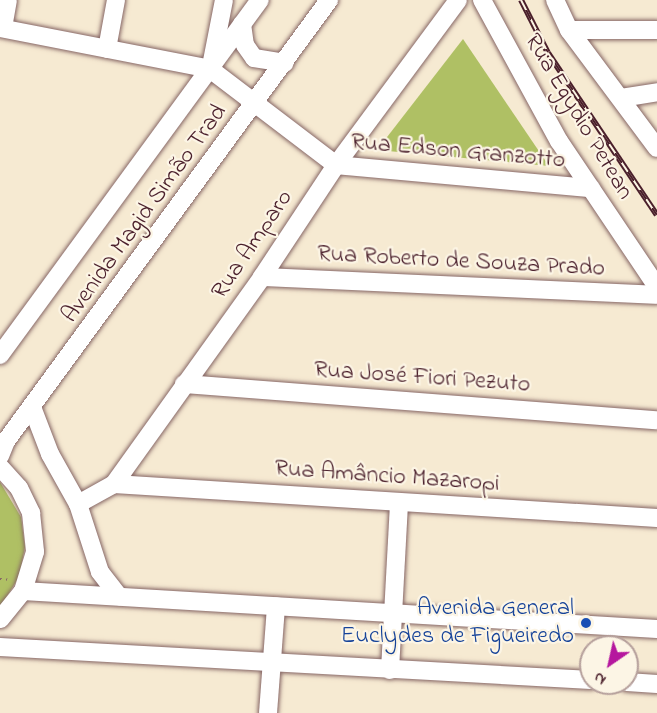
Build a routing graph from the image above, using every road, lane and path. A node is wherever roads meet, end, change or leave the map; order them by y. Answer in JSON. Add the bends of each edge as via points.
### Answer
{"nodes":[{"id":1,"x":8,"y":0,"type":"edge"},
{"id":2,"x":116,"y":0,"type":"edge"},
{"id":3,"x":224,"y":0,"type":"edge"},
{"id":4,"x":260,"y":0,"type":"edge"},
{"id":5,"x":329,"y":0,"type":"edge"},
{"id":6,"x":458,"y":0,"type":"edge"},
{"id":7,"x":482,"y":0,"type":"edge"},
{"id":8,"x":555,"y":0,"type":"edge"},
{"id":9,"x":242,"y":24,"type":"junction"},
{"id":10,"x":1,"y":28,"type":"edge"},
{"id":11,"x":569,"y":30,"type":"junction"},
{"id":12,"x":657,"y":30,"type":"edge"},
{"id":13,"x":107,"y":49,"type":"junction"},
{"id":14,"x":285,"y":63,"type":"junction"},
{"id":15,"x":210,"y":69,"type":"junction"},
{"id":16,"x":657,"y":92,"type":"edge"},
{"id":17,"x":621,"y":98,"type":"junction"},
{"id":18,"x":257,"y":103,"type":"junction"},
{"id":19,"x":657,"y":148,"type":"edge"},
{"id":20,"x":336,"y":165,"type":"junction"},
{"id":21,"x":591,"y":188,"type":"junction"},
{"id":22,"x":262,"y":277,"type":"junction"},
{"id":23,"x":657,"y":287,"type":"edge"},
{"id":24,"x":657,"y":295,"type":"edge"},
{"id":25,"x":0,"y":355,"type":"edge"},
{"id":26,"x":184,"y":384,"type":"junction"},
{"id":27,"x":32,"y":407,"type":"junction"},
{"id":28,"x":657,"y":420,"type":"edge"},
{"id":29,"x":0,"y":456,"type":"edge"},
{"id":30,"x":0,"y":467,"type":"edge"},
{"id":31,"x":114,"y":484,"type":"junction"},
{"id":32,"x":399,"y":502,"type":"junction"},
{"id":33,"x":78,"y":504,"type":"junction"},
{"id":34,"x":657,"y":518,"type":"edge"},
{"id":35,"x":23,"y":591,"type":"junction"},
{"id":36,"x":119,"y":596,"type":"junction"},
{"id":37,"x":276,"y":606,"type":"junction"},
{"id":38,"x":393,"y":614,"type":"junction"},
{"id":39,"x":0,"y":619,"type":"edge"},
{"id":40,"x":657,"y":629,"type":"edge"},
{"id":41,"x":0,"y":647,"type":"edge"},
{"id":42,"x":272,"y":663,"type":"junction"},
{"id":43,"x":390,"y":670,"type":"junction"},
{"id":44,"x":579,"y":679,"type":"edge"},
{"id":45,"x":639,"y":683,"type":"edge"},
{"id":46,"x":657,"y":684,"type":"edge"},
{"id":47,"x":268,"y":713,"type":"edge"}],
"edges":[{"from":1,"to":10,"type":"street"},
{"from":2,"to":13,"type":"street"},
{"from":3,"to":15,"type":"street"},
{"from":4,"to":9,"type":"street","name":"Avenida Magid Simão Trad"},
{"from":5,"to":14,"type":"street","name":"Avenida Magid Simão Trad"},
{"from":6,"to":20,"type":"street","name":"Rua Amparo"},
{"from":7,"to":21,"type":"street","name":"Rua Egydio Petean","via":[[558,141]]},
{"from":8,"to":11,"type":"street"},
{"from":9,"to":14,"type":"street","via":[[245,45],[254,58]]},
{"from":9,"to":15,"type":"street","name":"Avenida Magid Simão Trad"},
{"from":10,"to":13,"type":"street"},
{"from":11,"to":12,"type":"street"},
{"from":11,"to":17,"type":"street"},
{"from":13,"to":15,"type":"street"},
{"from":14,"to":18,"type":"street","name":"Avenida Magid Simão Trad"},
{"from":15,"to":18,"type":"street","name":"Rua Edson Granzotto"},
{"from":15,"to":25,"type":"street","name":"Avenida Magid Simão Trad"},
{"from":16,"to":17,"type":"street"},
{"from":17,"to":19,"type":"street"},
{"from":18,"to":20,"type":"street","name":"Rua Edson Granzotto"},
{"from":18,"to":27,"type":"street","name":"Avenida Magid Simão Trad"},
{"from":20,"to":21,"type":"street","name":"Rua Edson Granzotto"},
{"from":20,"to":22,"type":"street","name":"Rua Amparo"},
{"from":21,"to":23,"type":"street","name":"Rua Egydio Petean"},
{"from":22,"to":24,"type":"street","name":"Rua Roberto de Souza Prado"},
{"from":22,"to":26,"type":"street","name":"Rua Amparo"},
{"from":26,"to":28,"type":"street","name":"Rua José Fiori Pezuto"},
{"from":26,"to":31,"type":"street","name":"Rua Amparo"},
{"from":27,"to":29,"type":"street","name":"Avenida Magid Simão Trad","via":[[6,441]]},
{"from":27,"to":33,"type":"street","via":[[50,454]]},
{"from":30,"to":35,"type":"street","via":[[19,488],[31,513],[35,552]]},
{"from":31,"to":32,"type":"street","name":"Rua Amâncio Mazaropi"},
{"from":31,"to":33,"type":"street","name":"Rua Amparo"},
{"from":32,"to":34,"type":"street","name":"Rua Amâncio Mazaropi"},
{"from":32,"to":38,"type":"street"},
{"from":33,"to":36,"type":"street","via":[[100,572]]},
{"from":35,"to":36,"type":"street"},
{"from":35,"to":39,"type":"street"},
{"from":36,"to":37,"type":"street"},
{"from":37,"to":38,"type":"street"},
{"from":37,"to":42,"type":"street"},
{"from":38,"to":40,"type":"street"},
{"from":38,"to":43,"type":"street"},
{"from":41,"to":42,"type":"street"},
{"from":42,"to":43,"type":"street"},
{"from":42,"to":47,"type":"street"},
{"from":43,"to":44,"type":"street"},
{"from":45,"to":46,"type":"street"}]}
